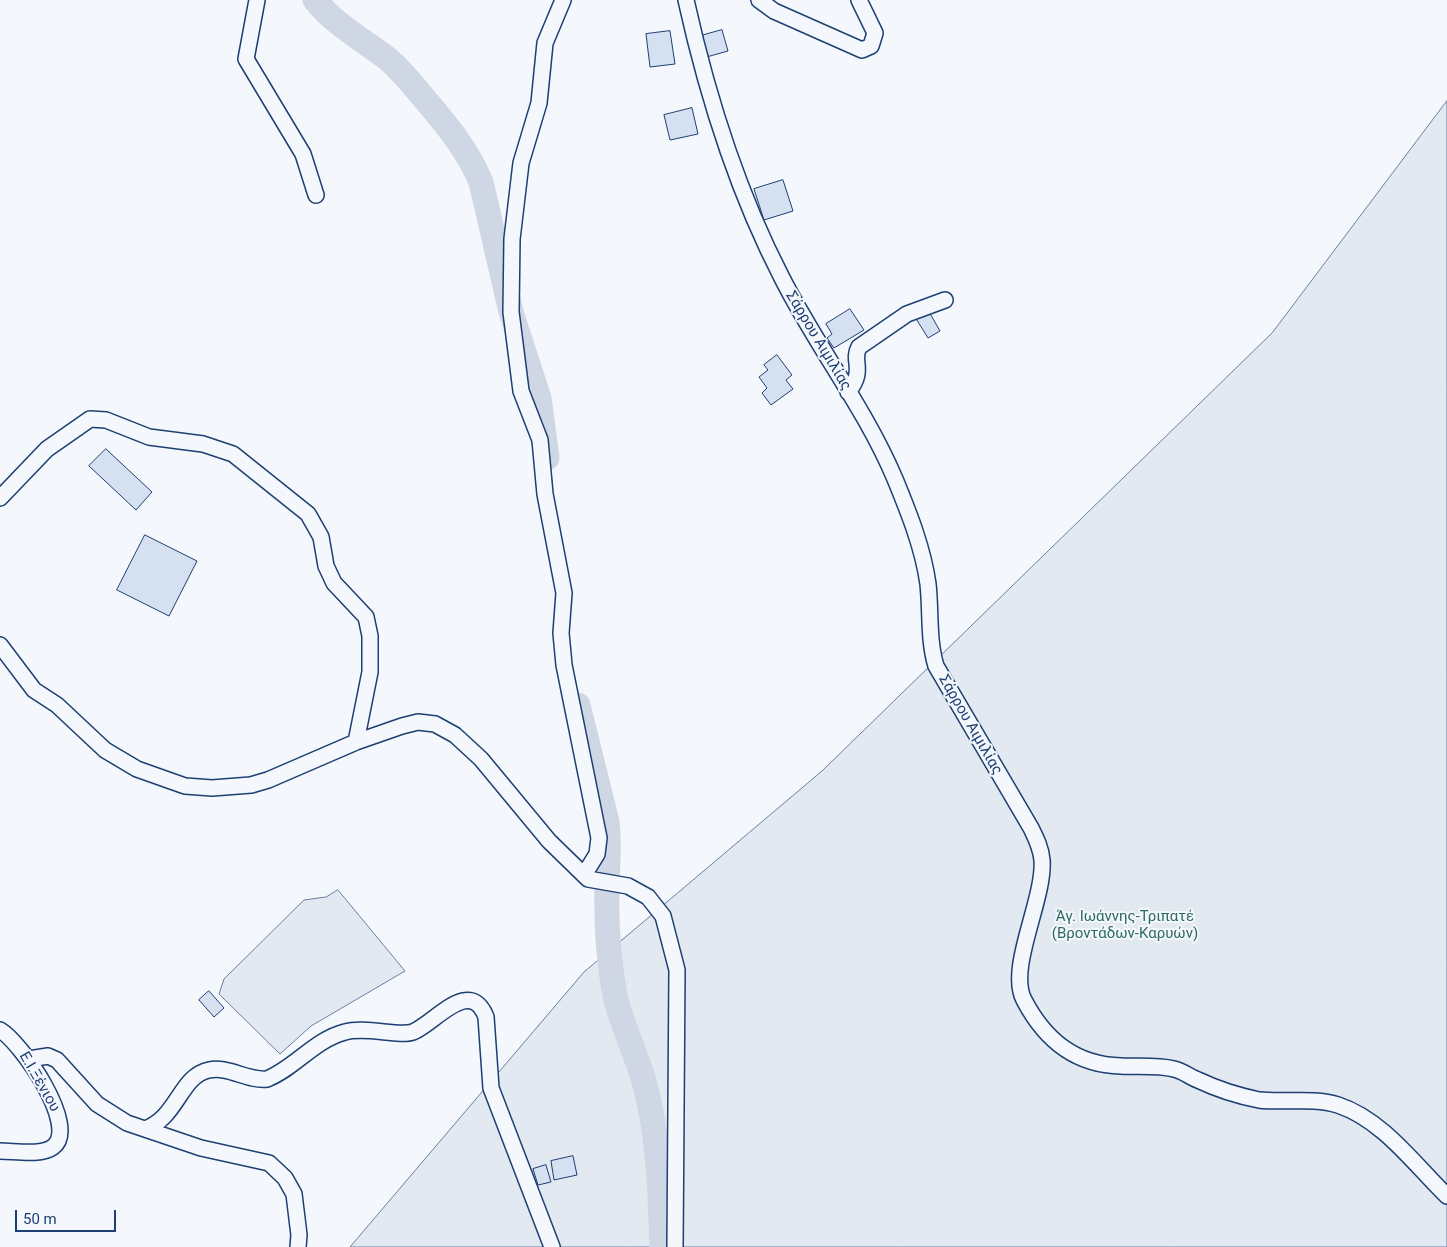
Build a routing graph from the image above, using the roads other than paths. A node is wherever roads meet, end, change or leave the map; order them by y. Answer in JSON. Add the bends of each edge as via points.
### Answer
{"nodes":[{"id":1,"x":257,"y":0,"type":"edge"},
{"id":2,"x":563,"y":0,"type":"edge"},
{"id":3,"x":686,"y":0,"type":"edge"},
{"id":4,"x":758,"y":0,"type":"edge"},
{"id":5,"x":859,"y":0,"type":"edge"},
{"id":6,"x":316,"y":195,"type":"dead end"},
{"id":7,"x":945,"y":300,"type":"dead end"},
{"id":8,"x":848,"y":392,"type":"junction"},
{"id":9,"x":0,"y":498,"type":"edge"},
{"id":10,"x":0,"y":645,"type":"edge"},
{"id":11,"x":356,"y":742,"type":"junction"},
{"id":12,"x":589,"y":878,"type":"junction"},
{"id":13,"x":0,"y":1030,"type":"edge"},
{"id":14,"x":29,"y":1059,"type":"junction"},
{"id":15,"x":145,"y":1129,"type":"junction"},
{"id":16,"x":0,"y":1151,"type":"edge"},
{"id":17,"x":1447,"y":1196,"type":"edge"},
{"id":18,"x":298,"y":1247,"type":"edge"},
{"id":19,"x":552,"y":1247,"type":"edge"},
{"id":20,"x":675,"y":1247,"type":"edge"}],
"edges":[{"from":1,"to":6,"type":"street","via":[[246,59],[303,154]]},
{"from":2,"to":12,"type":"street","via":[[545,43],[539,102],[521,163],[512,239],[511,312],[521,391],[540,440],[545,494],[564,593],[561,633],[564,665],[599,838]]},
{"from":3,"to":8,"type":"street","name":"Σάρρου Αιμιλίας","via":[[715,115],[743,190],[781,277]]},
{"from":4,"to":5,"type":"street","via":[[862,50],[871,46],[875,33]]},
{"from":7,"to":8,"type":"street","via":[[907,314],[859,347],[856,353],[858,376]]},
{"from":8,"to":17,"type":"street","name":"Σάρρου Αιμιλίας","via":[[875,436],[895,479],[918,543],[928,582],[936,666],[1039,846],[1042,861],[1040,884],[1019,982],[1024,1000],[1051,1038],[1063,1049],[1095,1063],[1174,1069],[1219,1089],[1257,1099],[1339,1105],[1377,1127]]},
{"from":9,"to":11,"type":"street","via":[[47,449],[90,419],[106,420],[149,437],[203,444],[232,454],[308,514],[318,528],[326,566],[334,584],[366,618],[370,636],[370,672]]},
{"from":10,"to":11,"type":"street","via":[[34,690],[61,709],[105,750],[137,769],[185,786],[251,785]]},
{"from":11,"to":12,"type":"street","via":[[418,722],[448,729],[491,769],[549,841]]},
{"from":12,"to":20,"type":"street","via":[[638,890],[663,916],[670,936],[677,970]]},
{"from":13,"to":14,"type":"street","name":"Ε.Ι.Ξένιου"},
{"from":14,"to":15,"type":"street","via":[[52,1057],[97,1104],[121,1120]]},
{"from":14,"to":16,"type":"street","name":"Ε.Ι.Ξένιου","via":[[60,1120],[59,1141],[50,1149]]},
{"from":15,"to":18,"type":"street","via":[[201,1148],[269,1163],[285,1178],[294,1194]]},
{"from":15,"to":19,"type":"street","via":[[161,1121],[190,1081],[202,1072],[220,1069],[259,1080],[267,1079],[335,1035],[367,1030],[408,1033],[456,1002],[471,1000],[486,1017],[492,1088]]}]}
